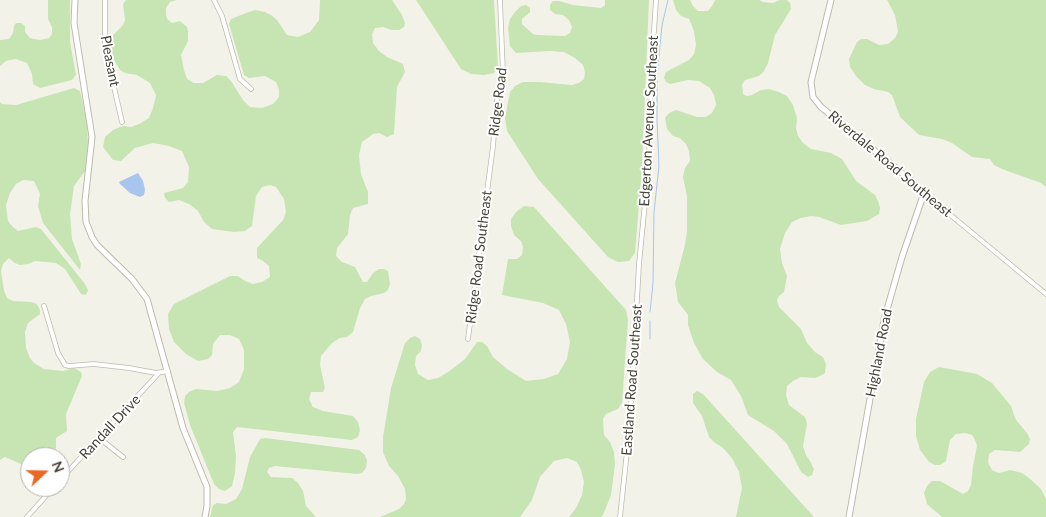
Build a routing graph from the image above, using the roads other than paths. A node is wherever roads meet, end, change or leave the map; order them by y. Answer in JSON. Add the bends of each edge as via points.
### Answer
{"nodes":[{"id":1,"x":75,"y":0,"type":"edge"},
{"id":2,"x":105,"y":0,"type":"edge"},
{"id":3,"x":214,"y":0,"type":"edge"},
{"id":4,"x":500,"y":0,"type":"edge"},
{"id":5,"x":656,"y":0,"type":"edge"},
{"id":6,"x":831,"y":0,"type":"edge"},
{"id":7,"x":250,"y":90,"type":"dead end"},
{"id":8,"x":122,"y":122,"type":"dead end"},
{"id":9,"x":488,"y":175,"type":"joint"},
{"id":10,"x":924,"y":193,"type":"junction"},
{"id":11,"x":641,"y":242,"type":"joint"},
{"id":12,"x":1046,"y":294,"type":"edge"},
{"id":13,"x":44,"y":306,"type":"dead end"},
{"id":14,"x":468,"y":339,"type":"dead end"},
{"id":15,"x":168,"y":371,"type":"junction"},
{"id":16,"x":159,"y":373,"type":"junction"},
{"id":17,"x":99,"y":438,"type":"junction"},
{"id":18,"x":123,"y":457,"type":"dead end"},
{"id":19,"x":70,"y":469,"type":"edge"},
{"id":20,"x":45,"y":497,"type":"edge"},
{"id":21,"x":27,"y":517,"type":"edge"},
{"id":22,"x":205,"y":517,"type":"edge"},
{"id":23,"x":620,"y":517,"type":"edge"},
{"id":24,"x":849,"y":517,"type":"edge"}],
"edges":[{"from":1,"to":15,"type":"street","via":[[74,23],[92,137],[85,201],[86,224],[97,245],[143,292]]},
{"from":2,"to":8,"type":"street","name":"Pleasant","via":[[105,48]]},
{"from":3,"to":7,"type":"street","via":[[222,16],[240,78]]},
{"from":4,"to":9,"type":"street","name":"Ridge Road","via":[[503,73]]},
{"from":5,"to":11,"type":"street","name":"Edgerton Avenue Southeast","via":[[649,162]]},
{"from":6,"to":10,"type":"street","name":"Riverdale Road Southeast","via":[[811,82],[813,97]]},
{"from":9,"to":14,"type":"street","name":"Ridge Road Southeast"},
{"from":10,"to":12,"type":"street","name":"Riverdale Road Southeast"},
{"from":10,"to":24,"type":"street","name":"Highland Road","via":[[884,320]]},
{"from":11,"to":23,"type":"street","name":"Eastland Road Southeast","via":[[630,424]]},
{"from":13,"to":16,"type":"street","via":[[58,353],[65,365],[94,364]]},
{"from":15,"to":16,"type":"street"},
{"from":15,"to":22,"type":"street","via":[[183,428],[207,487]]},
{"from":16,"to":17,"type":"street","name":"Randall Drive"},
{"from":17,"to":18,"type":"street"},
{"from":17,"to":19,"type":"street","name":"Randall Drive"},
{"from":20,"to":21,"type":"street"}]}
